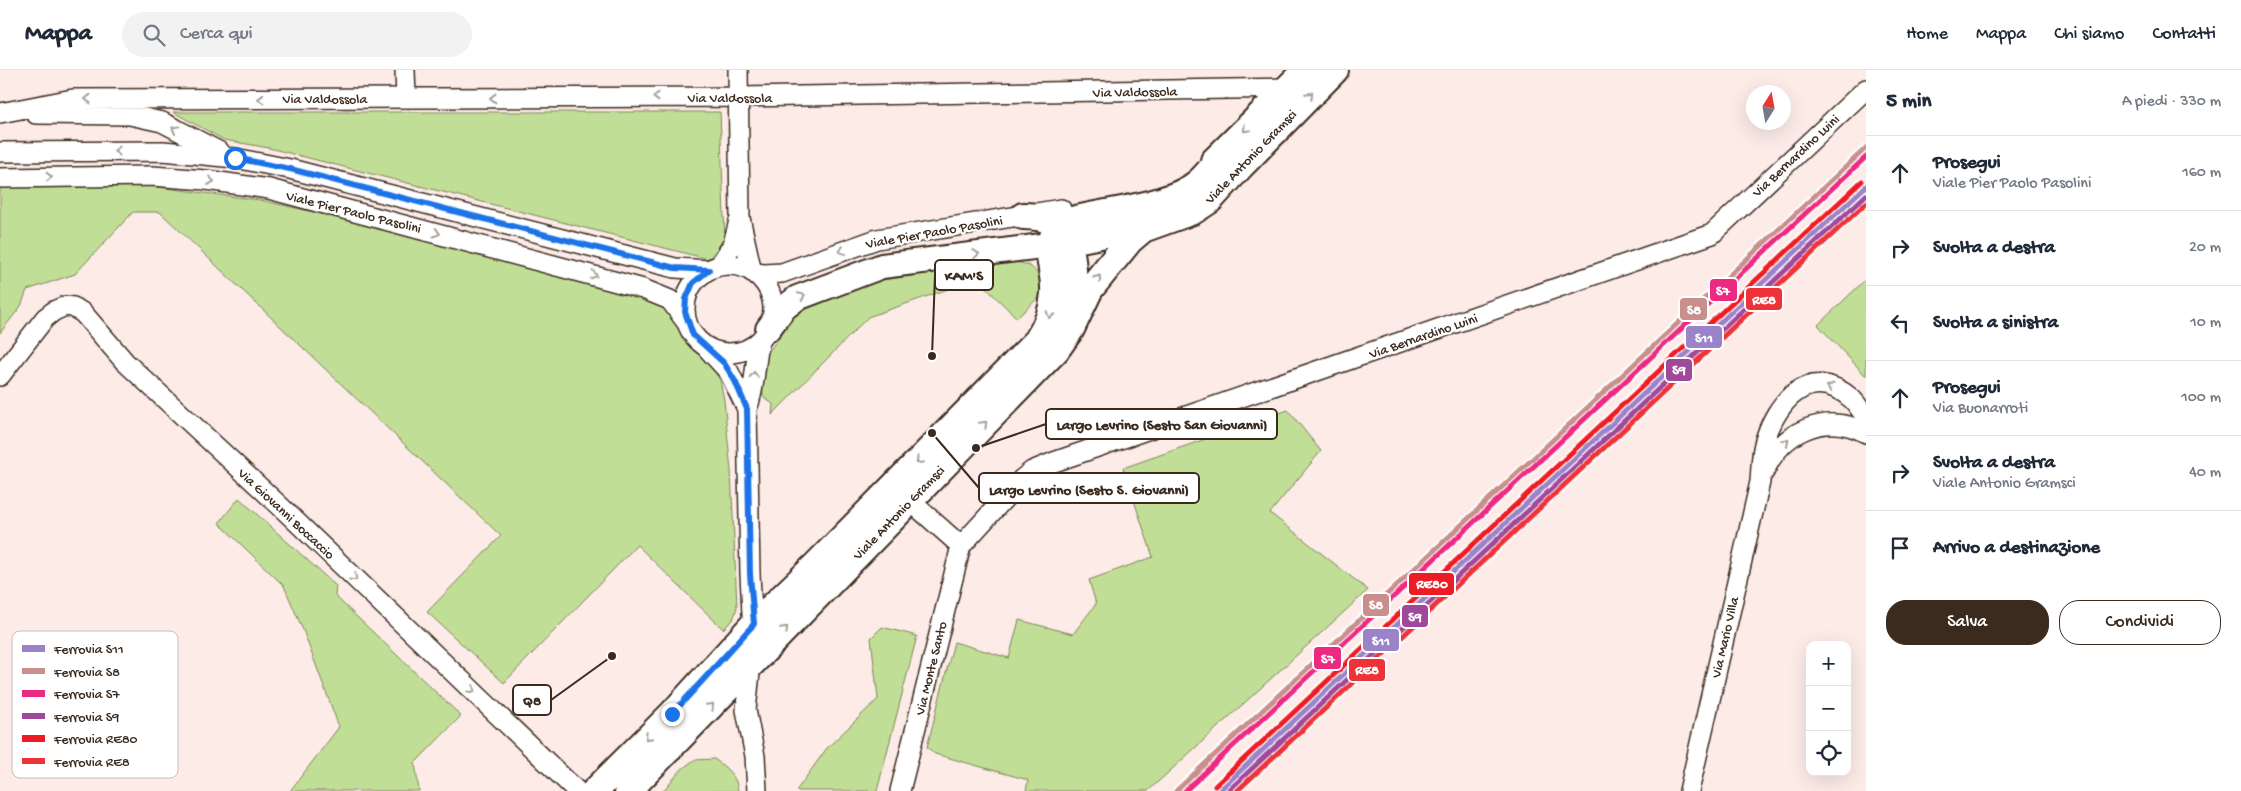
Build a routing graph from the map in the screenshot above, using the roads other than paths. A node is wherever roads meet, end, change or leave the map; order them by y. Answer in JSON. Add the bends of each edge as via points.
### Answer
{"nodes":[{"id":1,"x":405,"y":70,"type":"edge"},
{"id":2,"x":738,"y":70,"type":"edge"},
{"id":3,"x":1335,"y":70,"type":"edge"},
{"id":4,"x":1297,"y":79,"type":"edge"},
{"id":5,"x":1866,"y":89,"type":"edge"},
{"id":6,"x":739,"y":97,"type":"junction"},
{"id":7,"x":406,"y":98,"type":"junction"},
{"id":8,"x":172,"y":99,"type":"joint"},
{"id":9,"x":0,"y":114,"type":"edge"},
{"id":10,"x":0,"y":152,"type":"edge"},
{"id":11,"x":235,"y":158,"type":"junction"},
{"id":12,"x":0,"y":178,"type":"edge"},
{"id":13,"x":1023,"y":216,"type":"joint"},
{"id":14,"x":740,"y":218,"type":"junction"},
{"id":15,"x":1154,"y":225,"type":"junction"},
{"id":16,"x":1058,"y":238,"type":"junction"},
{"id":17,"x":714,"y":268,"type":"junction"},
{"id":18,"x":752,"y":272,"type":"junction"},
{"id":19,"x":688,"y":323,"type":"junction"},
{"id":20,"x":764,"y":335,"type":"junction"},
{"id":21,"x":706,"y":347,"type":"junction"},
{"id":22,"x":1056,"y":350,"type":"junction"},
{"id":23,"x":0,"y":376,"type":"edge"},
{"id":24,"x":747,"y":409,"type":"junction"},
{"id":25,"x":1866,"y":417,"type":"edge"},
{"id":26,"x":1866,"y":433,"type":"edge"},
{"id":27,"x":1760,"y":482,"type":"junction"},
{"id":28,"x":910,"y":500,"type":"junction"},
{"id":29,"x":961,"y":546,"type":"junction"},
{"id":30,"x":754,"y":624,"type":"junction"},
{"id":31,"x":751,"y":664,"type":"junction"},
{"id":32,"x":577,"y":791,"type":"edge"},
{"id":33,"x":594,"y":791,"type":"edge"},
{"id":34,"x":628,"y":791,"type":"edge"},
{"id":35,"x":757,"y":791,"type":"edge"},
{"id":36,"x":900,"y":791,"type":"edge"},
{"id":37,"x":1689,"y":791,"type":"edge"}],
"edges":[{"from":1,"to":7,"type":"street"},
{"from":2,"to":6,"type":"street"},
{"from":15,"to":3,"type":"main road","name":"Viale Antonio Gramsci","one_way":true,"via":[[1192,212],[1210,200]]},
{"from":4,"to":6,"type":"street","name":"Via Valdossola","via":[[1213,90]]},
{"from":4,"to":16,"type":"main road","name":"Viale Antonio Gramsci","one_way":true,"via":[[1226,150],[1200,181],[1185,191],[1154,202],[1072,220]]},
{"from":5,"to":29,"type":"street","name":"Via Bernardino Luini","via":[[1712,234],[1044,466],[1022,479]]},
{"from":6,"to":7,"type":"street","name":"Via Valdossola","one_way":true},
{"from":6,"to":14,"type":"street"},
{"from":7,"to":8,"type":"street","name":"Via Valdossola","one_way":true},
{"from":8,"to":9,"type":"street","name":"Viale Pier Paolo Pasolini","one_way":true,"via":[[73,99]]},
{"from":11,"to":9,"type":"street","name":"Viale Pier Paolo Pasolini","one_way":true,"via":[[162,122],[130,115]]},
{"from":11,"to":10,"type":"street","name":"Viale Pier Paolo Pasolini","one_way":true,"via":[[163,151]]},
{"from":11,"to":17,"type":"street","name":"Viale Pier Paolo Pasolini","via":[[290,169],[675,268]]},
{"from":12,"to":19,"type":"street","name":"Viale Pier Paolo Pasolini","one_way":true,"via":[[152,176],[269,189],[643,288],[670,300]]},
{"from":13,"to":16,"type":"main road","via":[[1044,218]]},
{"from":13,"to":18,"type":"street","name":"Viale Pier Paolo Pasolini","one_way":true,"via":[[877,239],[782,273]]},
{"from":14,"to":17,"type":"street","via":[[733,244]]},
{"from":14,"to":18,"type":"street"},
{"from":15,"to":16,"type":"main road","name":"Viale Antonio Gramsci"},
{"from":22,"to":15,"type":"main road","name":"Viale Antonio Gramsci","one_way":true,"via":[[1072,329],[1086,296],[1102,272],[1130,240]]},
{"from":20,"to":16,"type":"street","name":"Viale Pier Paolo Pasolini","one_way":true,"via":[[784,308],[797,298],[882,266]]},
{"from":16,"to":22,"type":"main road","via":[[1073,272],[1072,306],[1066,330]]},
{"from":16,"to":30,"type":"main road","name":"Viale Antonio Gramsci","one_way":true,"via":[[1052,307],[1037,341]]},
{"from":17,"to":18,"type":"street","via":[[737,266]]},
{"from":17,"to":19,"type":"street","via":[[698,278],[688,292],[685,312]]},
{"from":18,"to":20,"type":"street","via":[[764,283],[771,298],[773,311]]},
{"from":19,"to":21,"type":"street","via":[[693,335]]},
{"from":20,"to":21,"type":"street","via":[[745,350],[733,353]]},
{"from":24,"to":20,"type":"street","one_way":true},
{"from":21,"to":24,"type":"street","via":[[729,372]]},
{"from":28,"to":22,"type":"main road","name":"Viale Antonio Gramsci","one_way":true},
{"from":23,"to":32,"type":"street","name":"Via Giovanni Boccaccio","one_way":true,"via":[[45,318],[65,306],[74,307],[126,362]]},
{"from":24,"to":30,"type":"street"},
{"from":25,"to":27,"type":"street","name":"Via Mario Villa","one_way":true,"via":[[1853,400],[1838,389],[1824,385],[1800,388],[1788,397],[1770,426],[1764,444]]},
{"from":27,"to":26,"type":"street","name":"Via Mario Villa","one_way":true,"via":[[1775,451],[1796,433],[1823,424],[1849,426]]},
{"from":27,"to":37,"type":"street","name":"Via Mario Villa"},
{"from":28,"to":29,"type":"street"},
{"from":31,"to":28,"type":"main road","name":"Viale Antonio Gramsci","one_way":true},
{"from":29,"to":36,"type":"street","name":"Via Monte Santo"},
{"from":30,"to":31,"type":"street"},
{"from":30,"to":33,"type":"main road","name":"Viale Antonio Gramsci","one_way":true,"via":[[672,714]]},
{"from":34,"to":31,"type":"main road","name":"Viale Antonio Gramsci","one_way":true},
{"from":31,"to":35,"type":"street","via":[[746,710],[756,756]]}]}
